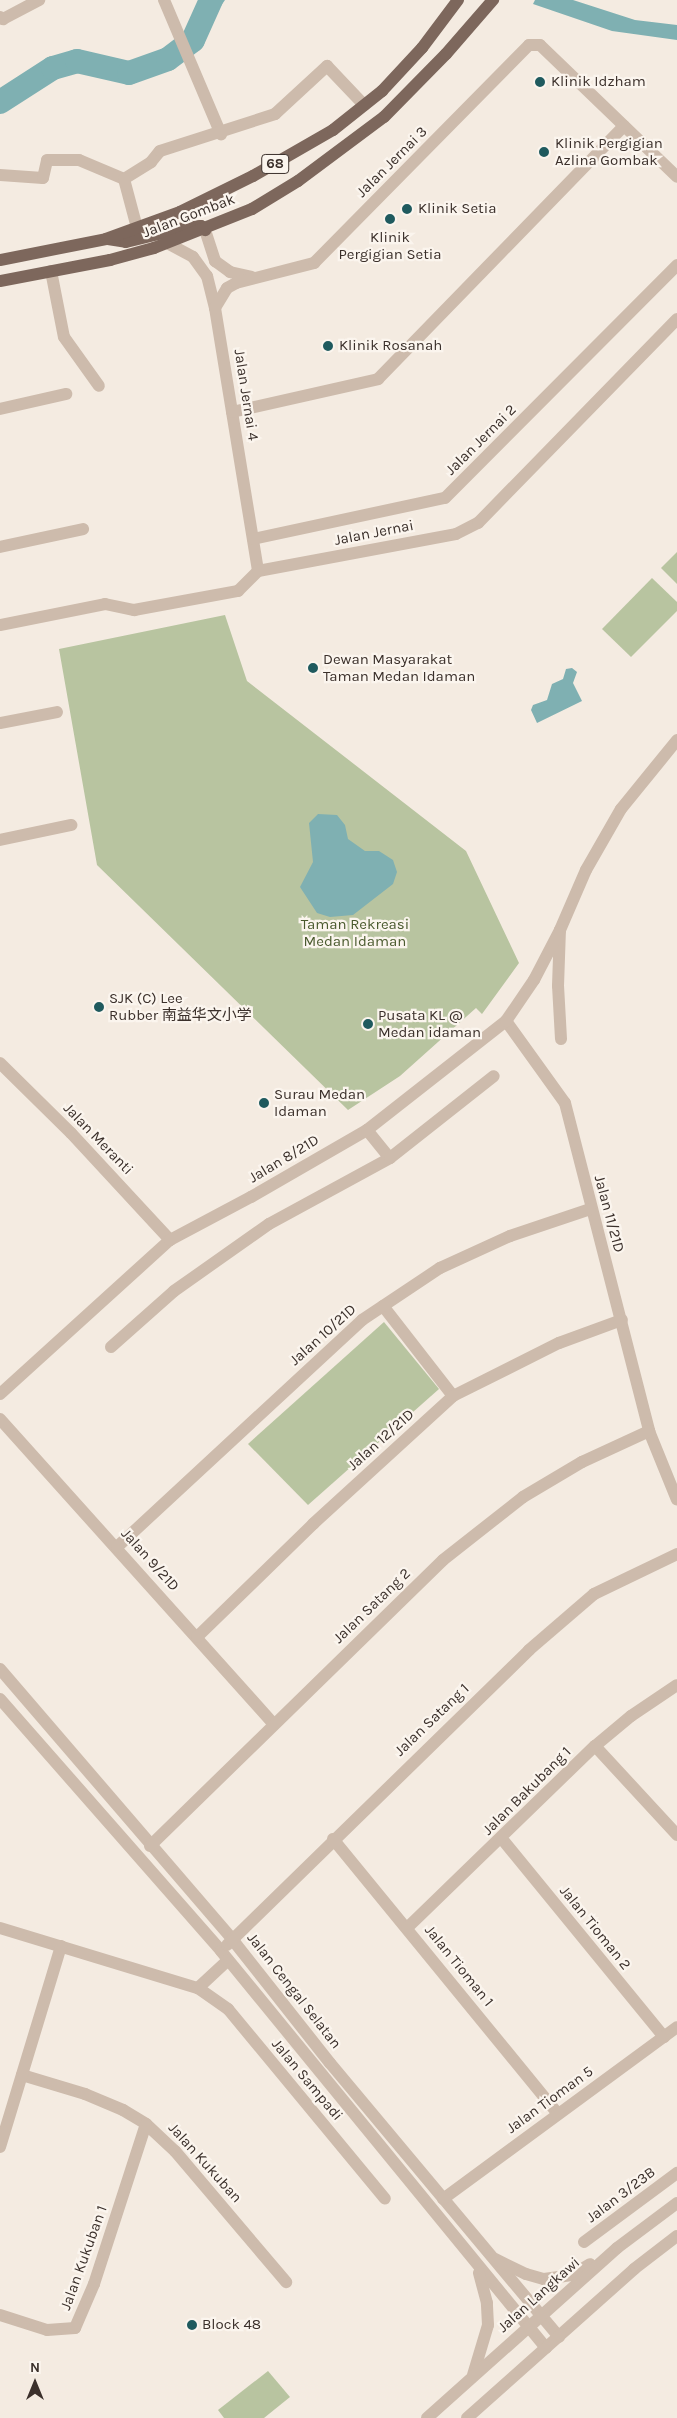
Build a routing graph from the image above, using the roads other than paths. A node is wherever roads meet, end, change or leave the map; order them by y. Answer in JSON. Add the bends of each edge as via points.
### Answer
{"nodes":[{"id":1,"x":39,"y":0,"type":"edge"},
{"id":2,"x":164,"y":0,"type":"edge"},
{"id":3,"x":458,"y":0,"type":"edge"},
{"id":4,"x":493,"y":0,"type":"edge"},
{"id":5,"x":0,"y":18,"type":"edge"},
{"id":6,"x":364,"y":105,"type":"junction"},
{"id":7,"x":624,"y":126,"type":"junction"},
{"id":8,"x":221,"y":134,"type":"junction"},
{"id":9,"x":0,"y":174,"type":"edge"},
{"id":10,"x":677,"y":177,"type":"edge"},
{"id":11,"x":124,"y":179,"type":"junction"},
{"id":12,"x":137,"y":228,"type":"junction"},
{"id":13,"x":205,"y":230,"type":"junction"},
{"id":14,"x":106,"y":239,"type":"junction"},
{"id":15,"x":169,"y":244,"type":"junction"},
{"id":16,"x":0,"y":260,"type":"edge"},
{"id":17,"x":677,"y":265,"type":"edge"},
{"id":18,"x":51,"y":271,"type":"junction"},
{"id":19,"x":251,"y":278,"type":"junction"},
{"id":20,"x":0,"y":281,"type":"edge"},
{"id":21,"x":215,"y":308,"type":"junction"},
{"id":22,"x":677,"y":318,"type":"edge"},
{"id":23,"x":99,"y":386,"type":"dead end"},
{"id":24,"x":66,"y":394,"type":"dead end"},
{"id":25,"x":0,"y":409,"type":"edge"},
{"id":26,"x":232,"y":412,"type":"junction"},
{"id":27,"x":83,"y":529,"type":"dead end"},
{"id":28,"x":253,"y":539,"type":"junction"},
{"id":29,"x":0,"y":546,"type":"edge"},
{"id":30,"x":258,"y":571,"type":"junction"},
{"id":31,"x":0,"y":625,"type":"edge"},
{"id":32,"x":57,"y":712,"type":"dead end"},
{"id":33,"x":0,"y":723,"type":"edge"},
{"id":34,"x":677,"y":740,"type":"edge"},
{"id":35,"x":71,"y":825,"type":"dead end"},
{"id":36,"x":0,"y":840,"type":"edge"},
{"id":37,"x":560,"y":930,"type":"junction"},
{"id":38,"x":506,"y":1021,"type":"junction"},
{"id":39,"x":561,"y":1039,"type":"dead end"},
{"id":40,"x":0,"y":1064,"type":"edge"},
{"id":41,"x":494,"y":1076,"type":"dead end"},
{"id":42,"x":369,"y":1128,"type":"junction"},
{"id":43,"x":392,"y":1156,"type":"junction"},
{"id":44,"x":590,"y":1209,"type":"junction"},
{"id":45,"x":170,"y":1240,"type":"junction"},
{"id":46,"x":383,"y":1306,"type":"junction"},
{"id":47,"x":622,"y":1320,"type":"junction"},
{"id":48,"x":111,"y":1347,"type":"dead end"},
{"id":49,"x":0,"y":1394,"type":"edge"},
{"id":50,"x":453,"y":1396,"type":"junction"},
{"id":51,"x":0,"y":1419,"type":"edge"},
{"id":52,"x":649,"y":1431,"type":"junction"},
{"id":53,"x":677,"y":1500,"type":"edge"},
{"id":54,"x":117,"y":1547,"type":"junction"},
{"id":55,"x":677,"y":1554,"type":"edge"},
{"id":56,"x":197,"y":1637,"type":"junction"},
{"id":57,"x":0,"y":1669,"type":"edge"},
{"id":58,"x":12,"y":1683,"type":"junction"},
{"id":59,"x":677,"y":1685,"type":"edge"},
{"id":60,"x":0,"y":1693,"type":"edge"},
{"id":61,"x":0,"y":1699,"type":"edge"},
{"id":62,"x":274,"y":1724,"type":"junction"},
{"id":63,"x":595,"y":1746,"type":"junction"},
{"id":64,"x":677,"y":1835,"type":"edge"},
{"id":65,"x":333,"y":1839,"type":"junction"},
{"id":66,"x":502,"y":1839,"type":"junction"},
{"id":67,"x":150,"y":1846,"type":"junction"},
{"id":68,"x":0,"y":1928,"type":"edge"},
{"id":69,"x":407,"y":1928,"type":"junction"},
{"id":70,"x":232,"y":1939,"type":"junction"},
{"id":71,"x":61,"y":1946,"type":"junction"},
{"id":72,"x":224,"y":1955,"type":"junction"},
{"id":73,"x":198,"y":1988,"type":"junction"},
{"id":74,"x":677,"y":2027,"type":"edge"},
{"id":75,"x":664,"y":2037,"type":"junction"},
{"id":76,"x":22,"y":2076,"type":"junction"},
{"id":77,"x":558,"y":2114,"type":"junction"},
{"id":78,"x":146,"y":2124,"type":"junction"},
{"id":79,"x":0,"y":2147,"type":"edge"},
{"id":80,"x":677,"y":2173,"type":"edge"},
{"id":81,"x":385,"y":2199,"type":"dead end"},
{"id":82,"x":444,"y":2199,"type":"junction"},
{"id":83,"x":677,"y":2203,"type":"edge"},
{"id":84,"x":677,"y":2236,"type":"edge"},
{"id":85,"x":584,"y":2242,"type":"dead end"},
{"id":86,"x":617,"y":2248,"type":"junction"},
{"id":87,"x":491,"y":2256,"type":"junction"},
{"id":88,"x":478,"y":2267,"type":"junction"},
{"id":89,"x":286,"y":2282,"type":"dead end"},
{"id":90,"x":0,"y":2315,"type":"edge"},
{"id":91,"x":540,"y":2316,"type":"junction"},
{"id":92,"x":527,"y":2327,"type":"junction"},
{"id":93,"x":559,"y":2337,"type":"junction"},
{"id":94,"x":546,"y":2348,"type":"junction"},
{"id":95,"x":472,"y":2380,"type":"junction"},
{"id":96,"x":428,"y":2418,"type":"edge"},
{"id":97,"x":467,"y":2418,"type":"edge"}],
"edges":[{"from":1,"to":5,"type":"street","via":[[4,19]]},
{"from":2,"to":8,"type":"street"},
{"from":3,"to":6,"type":"main road","name":"Jalan Gombak","number":"68","via":[[422,48],[382,91]]},
{"from":4,"to":13,"type":"main road","name":"Jalan Gombak","number":"68","via":[[446,54],[378,122],[298,181],[252,209]]},
{"from":6,"to":8,"type":"street","via":[[327,66],[276,114]]},
{"from":6,"to":12,"type":"main road","name":"Jalan Gombak","number":"68","via":[[333,130],[253,176],[180,212]]},
{"from":7,"to":10,"type":"street"},
{"from":7,"to":19,"type":"street","name":"Jalan Jernai 3","via":[[540,45],[529,45],[314,263]]},
{"from":7,"to":26,"type":"street","via":[[378,379]]},
{"from":8,"to":11,"type":"street","via":[[160,151],[151,162]]},
{"from":9,"to":11,"type":"street","via":[[43,178],[47,160],[79,160]]},
{"from":11,"to":12,"type":"street"},
{"from":12,"to":14,"type":"main road","name":"Jalan Gombak","number":"68"},
{"from":13,"to":14,"type":"main road","via":[[201,226],[172,229],[126,242]]},
{"from":13,"to":15,"type":"main road","name":"Jalan Gombak","number":"68"},
{"from":13,"to":19,"type":"street","via":[[215,261],[230,272]]},
{"from":14,"to":16,"type":"main road","name":"Jalan Gombak","number":"68"},
{"from":15,"to":18,"type":"main road","name":"Jalan Gombak","number":"68"},
{"from":15,"to":21,"type":"street","name":"Jalan Jernai 4","via":[[193,257],[202,267]]},
{"from":17,"to":28,"type":"street","name":"Jalan Jernai 2","via":[[445,498]]},
{"from":18,"to":20,"type":"main road","name":"Jalan Gombak","number":"68"},
{"from":18,"to":23,"type":"street","via":[[64,337]]},
{"from":19,"to":21,"type":"street","name":"Jalan Jernai 3","via":[[227,288]]},
{"from":21,"to":26,"type":"street","name":"Jalan Jernai 4"},
{"from":22,"to":30,"type":"street","name":"Jalan Jernai","via":[[478,523],[456,534]]},
{"from":24,"to":25,"type":"street"},
{"from":26,"to":28,"type":"street","name":"Jalan Jernai 4"},
{"from":27,"to":29,"type":"street"},
{"from":28,"to":30,"type":"street","name":"Jalan Jernai 4"},
{"from":30,"to":31,"type":"street","via":[[238,591],[134,610],[105,604]]},
{"from":32,"to":33,"type":"street"},
{"from":34,"to":37,"type":"street","name":"Jalan 8/21D","via":[[621,809],[586,870]]},
{"from":35,"to":36,"type":"street"},
{"from":37,"to":38,"type":"street","name":"Jalan 8/21D","via":[[534,980]]},
{"from":37,"to":39,"type":"street","via":[[558,986]]},
{"from":38,"to":42,"type":"street","name":"Jalan 8/21D"},
{"from":38,"to":44,"type":"street","name":"Jalan 11/21D","via":[[565,1103]]},
{"from":40,"to":45,"type":"street","name":"Jalan Meranti","via":[[71,1133]]},
{"from":41,"to":43,"type":"street"},
{"from":42,"to":43,"type":"street"},
{"from":42,"to":45,"type":"street","name":"Jalan 8/21D","via":[[252,1197]]},
{"from":43,"to":48,"type":"street","via":[[269,1224],[174,1292]]},
{"from":44,"to":46,"type":"street","name":"Jalan 10/21D","via":[[510,1236],[440,1268]]},
{"from":44,"to":47,"type":"street","name":"Jalan 11/21D"},
{"from":45,"to":49,"type":"street","name":"Jalan 8/21D"},
{"from":46,"to":50,"type":"street"},
{"from":46,"to":54,"type":"street","name":"Jalan 10/21D","via":[[362,1320]]},
{"from":47,"to":50,"type":"street","name":"Jalan 12/21D","via":[[541,1351]]},
{"from":47,"to":52,"type":"street","name":"Jalan 11/21D"},
{"from":50,"to":56,"type":"street","name":"Jalan 12/21D","via":[[313,1524]]},
{"from":51,"to":54,"type":"street","name":"Jalan 9/21D"},
{"from":52,"to":53,"type":"street","name":"Jalan 11/21D"},
{"from":52,"to":62,"type":"street","name":"Jalan Satang 2","via":[[582,1462],[508,1509],[444,1560]]},
{"from":54,"to":56,"type":"street","name":"Jalan 9/21D"},
{"from":55,"to":65,"type":"street","name":"Jalan Satang 1","via":[[594,1594],[513,1664]]},
{"from":56,"to":62,"type":"street","name":"Jalan 9/21D"},
{"from":57,"to":58,"type":"street","name":"Jalan Cengal Selatan"},
{"from":58,"to":60,"type":"street"},
{"from":58,"to":67,"type":"street","name":"Jalan Cengal Selatan"},
{"from":59,"to":63,"type":"street","name":"Jalan Bakubang 1","via":[[631,1716]]},
{"from":61,"to":72,"type":"street","name":"Jalan Cengal Selatan"},
{"from":62,"to":67,"type":"street","name":"Jalan Satang 2"},
{"from":63,"to":64,"type":"street"},
{"from":63,"to":66,"type":"street","name":"Jalan Bakubang 1"},
{"from":65,"to":69,"type":"street","name":"Jalan Tioman 1"},
{"from":65,"to":70,"type":"street","name":"Jalan Satang 1"},
{"from":66,"to":69,"type":"street","name":"Jalan Bakubang 1"},
{"from":66,"to":75,"type":"street","name":"Jalan Tioman 2"},
{"from":67,"to":70,"type":"street","name":"Jalan Cengal Selatan"},
{"from":68,"to":71,"type":"street","name":"Jalan Sampadi"},
{"from":69,"to":77,"type":"street","name":"Jalan Tioman 1"},
{"from":70,"to":72,"type":"street","name":"Jalan Satang 1"},
{"from":70,"to":82,"type":"street","name":"Jalan Cengal Selatan"},
{"from":71,"to":73,"type":"street","name":"Jalan Sampadi"},
{"from":71,"to":76,"type":"street"},
{"from":72,"to":73,"type":"street"},
{"from":72,"to":88,"type":"street","name":"Jalan Cengal Selatan"},
{"from":73,"to":81,"type":"street","name":"Jalan Sampadi","via":[[228,2009]]},
{"from":74,"to":75,"type":"street","name":"Jalan Tioman 5"},
{"from":75,"to":77,"type":"street","name":"Jalan Tioman 5"},
{"from":76,"to":78,"type":"street","name":"Jalan Kukuban","via":[[85,2094]]},
{"from":76,"to":79,"type":"street"},
{"from":77,"to":82,"type":"street","name":"Jalan Tioman 5"},
{"from":78,"to":89,"type":"street","name":"Jalan Kukuban","via":[[175,2151]]},
{"from":78,"to":90,"type":"street","name":"Jalan Kukuban 1","via":[[94,2284],[76,2328],[47,2330]]},
{"from":80,"to":85,"type":"street","name":"Jalan 3/23B"},
{"from":82,"to":87,"type":"street","name":"Jalan Cengal Selatan"},
{"from":83,"to":86,"type":"street","name":"Jalan Langkawi"},
{"from":84,"to":93,"type":"street","via":[[634,2269]]},
{"from":86,"to":87,"type":"street","via":[[572,2275],[544,2279],[526,2274]]},
{"from":86,"to":91,"type":"street","name":"Jalan Langkawi"},
{"from":87,"to":91,"type":"street","name":"Jalan Cengal Selatan"},
{"from":88,"to":92,"type":"street","name":"Jalan Cengal Selatan"},
{"from":88,"to":95,"type":"street","via":[[487,2303],[488,2325]]},
{"from":91,"to":92,"type":"street","name":"Jalan Langkawi"},
{"from":91,"to":93,"type":"street","name":"Jalan Cengal Selatan"},
{"from":92,"to":94,"type":"street","name":"Jalan Cengal Selatan"},
{"from":92,"to":95,"type":"street","name":"Jalan Langkawi"},
{"from":93,"to":94,"type":"street"},
{"from":94,"to":97,"type":"street"},
{"from":95,"to":96,"type":"street","name":"Jalan Langkawi"}]}
